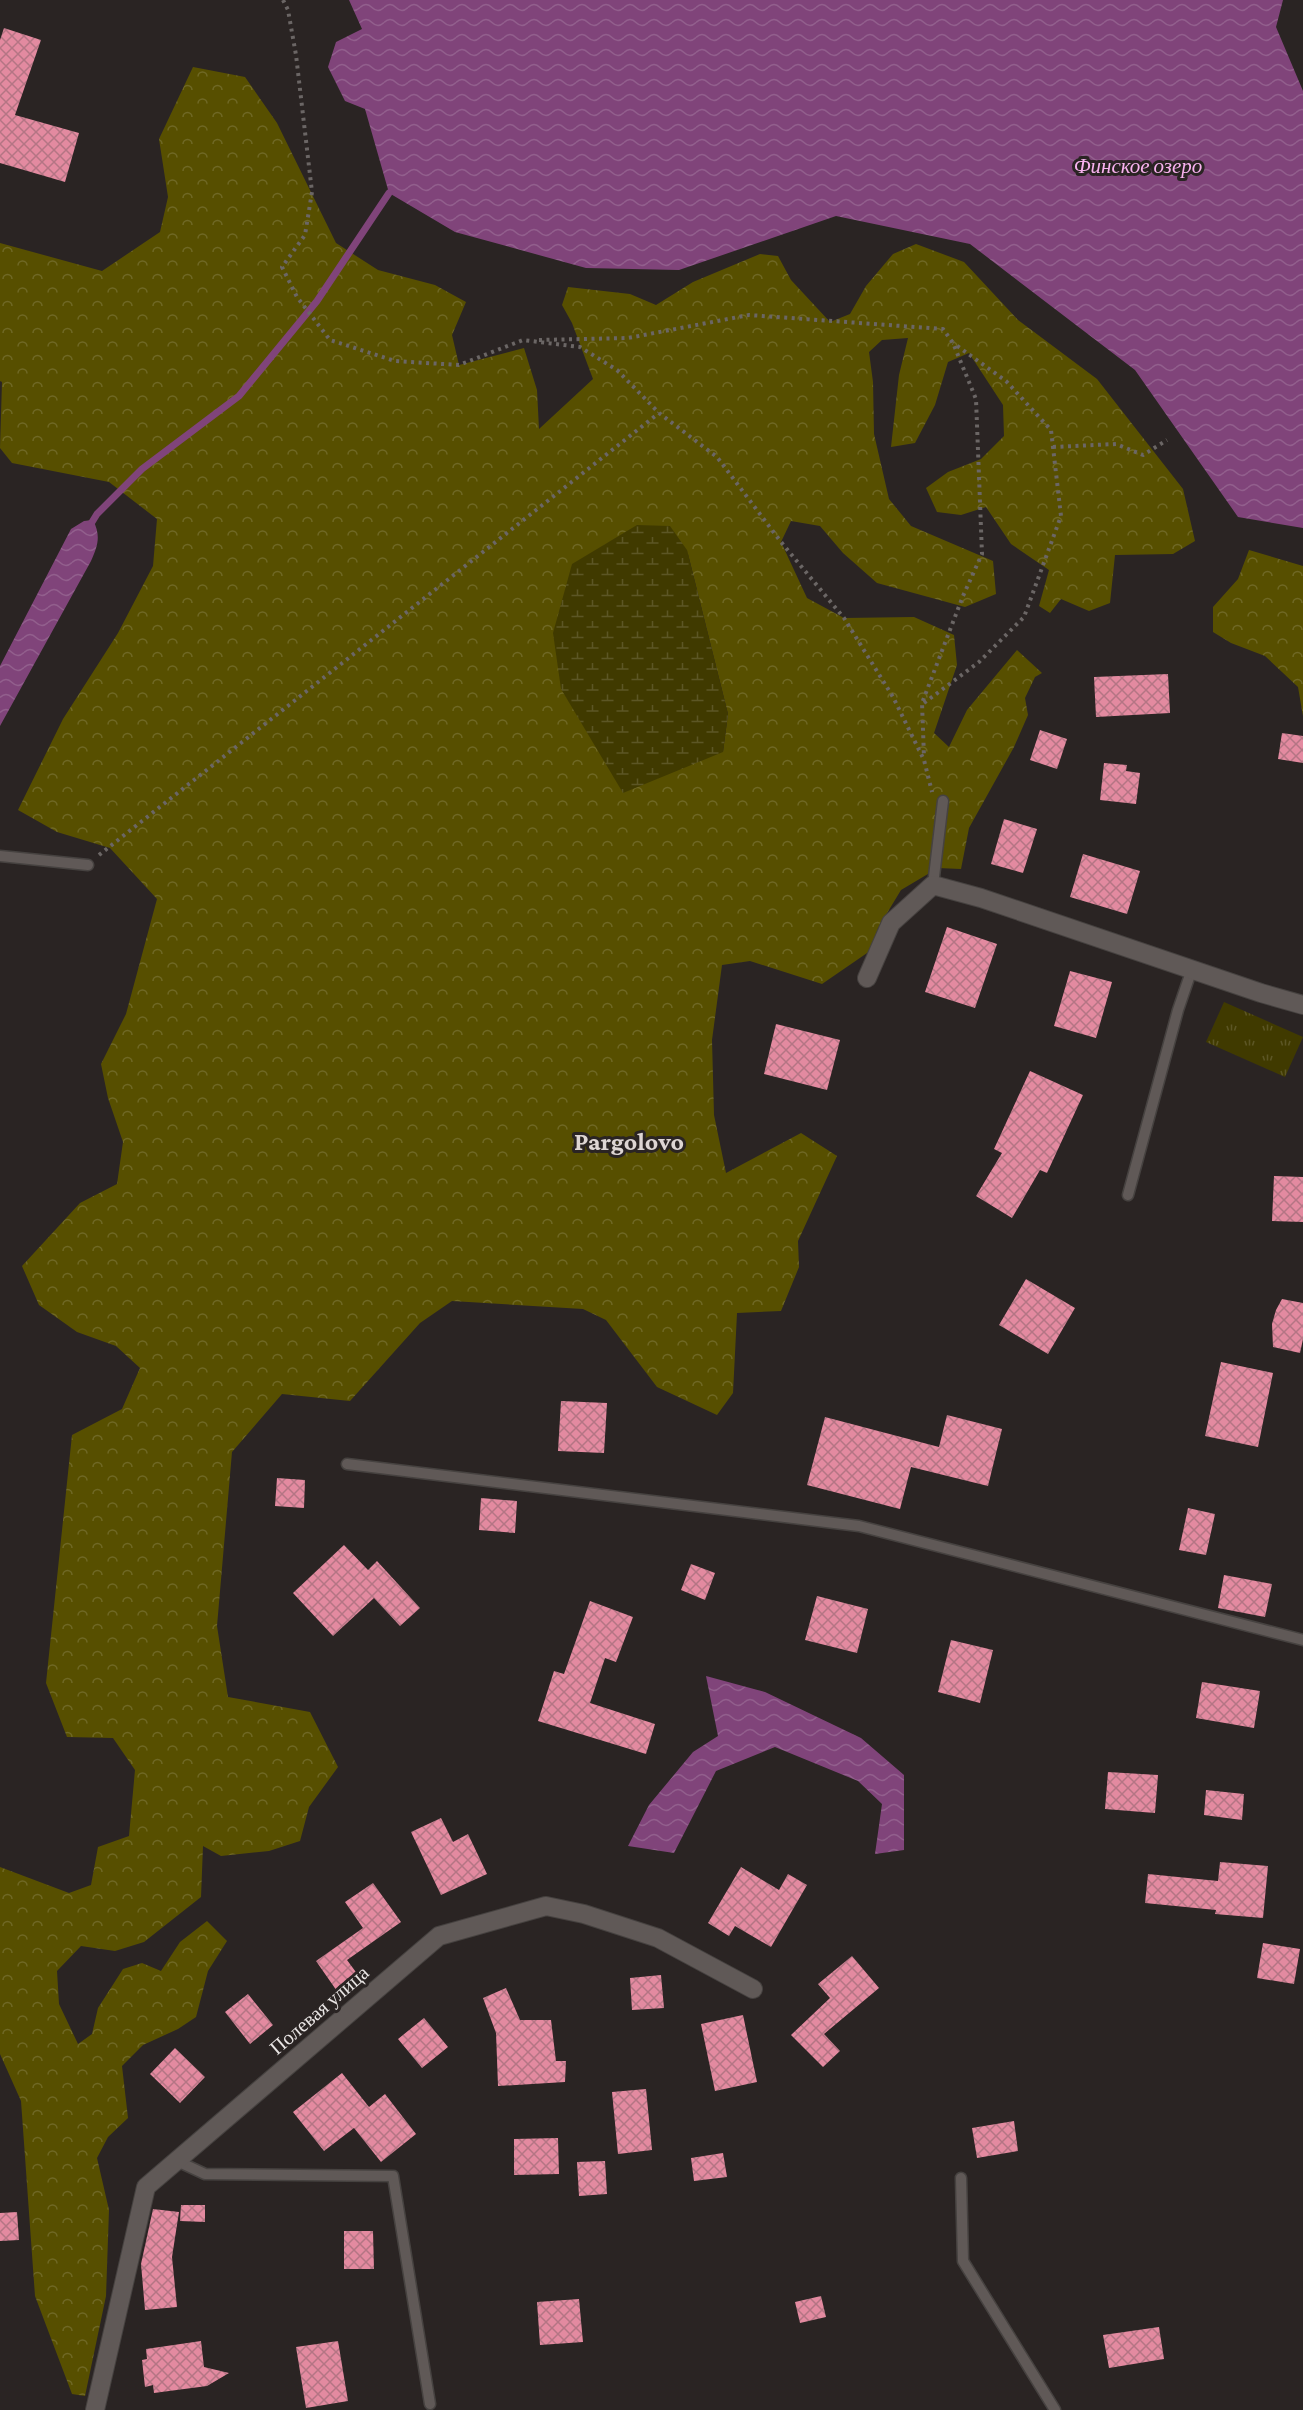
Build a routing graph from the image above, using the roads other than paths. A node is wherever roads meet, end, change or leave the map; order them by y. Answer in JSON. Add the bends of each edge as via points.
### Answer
{"nodes":[{"id":1,"x":943,"y":801,"type":"dead end"},
{"id":2,"x":0,"y":856,"type":"edge"},
{"id":3,"x":88,"y":865,"type":"road end"},
{"id":4,"x":933,"y":885,"type":"junction"},
{"id":5,"x":1192,"y":969,"type":"junction"},
{"id":6,"x":867,"y":978,"type":"dead end"},
{"id":7,"x":1303,"y":1005,"type":"edge"},
{"id":8,"x":1128,"y":1195,"type":"dead end"},
{"id":9,"x":347,"y":1464,"type":"dead end"},
{"id":10,"x":1303,"y":1640,"type":"edge"},
{"id":11,"x":753,"y":1989,"type":"dead end"},
{"id":12,"x":177,"y":2161,"type":"junction"},
{"id":13,"x":961,"y":2178,"type":"dead end"},
{"id":14,"x":430,"y":2404,"type":"dead end"},
{"id":15,"x":95,"y":2410,"type":"edge"},
{"id":16,"x":1055,"y":2410,"type":"edge"}],
"edges":[{"from":1,"to":4,"type":"lane"},
{"from":2,"to":3,"type":"lane"},
{"from":4,"to":5,"type":"street"},
{"from":4,"to":6,"type":"street","via":[[891,922]]},
{"from":5,"to":7,"type":"street"},
{"from":5,"to":8,"type":"lane"},
{"from":9,"to":10,"type":"lane","via":[[859,1526]]},
{"from":11,"to":12,"type":"street","name":"Полевая улица","via":[[658,1938],[546,1906],[440,1936]]},
{"from":12,"to":14,"type":"lane","via":[[205,2174],[393,2176]]},
{"from":12,"to":15,"type":"street","name":"Полевая улица","via":[[146,2187]]},
{"from":13,"to":16,"type":"lane","via":[[963,2261]]}]}
